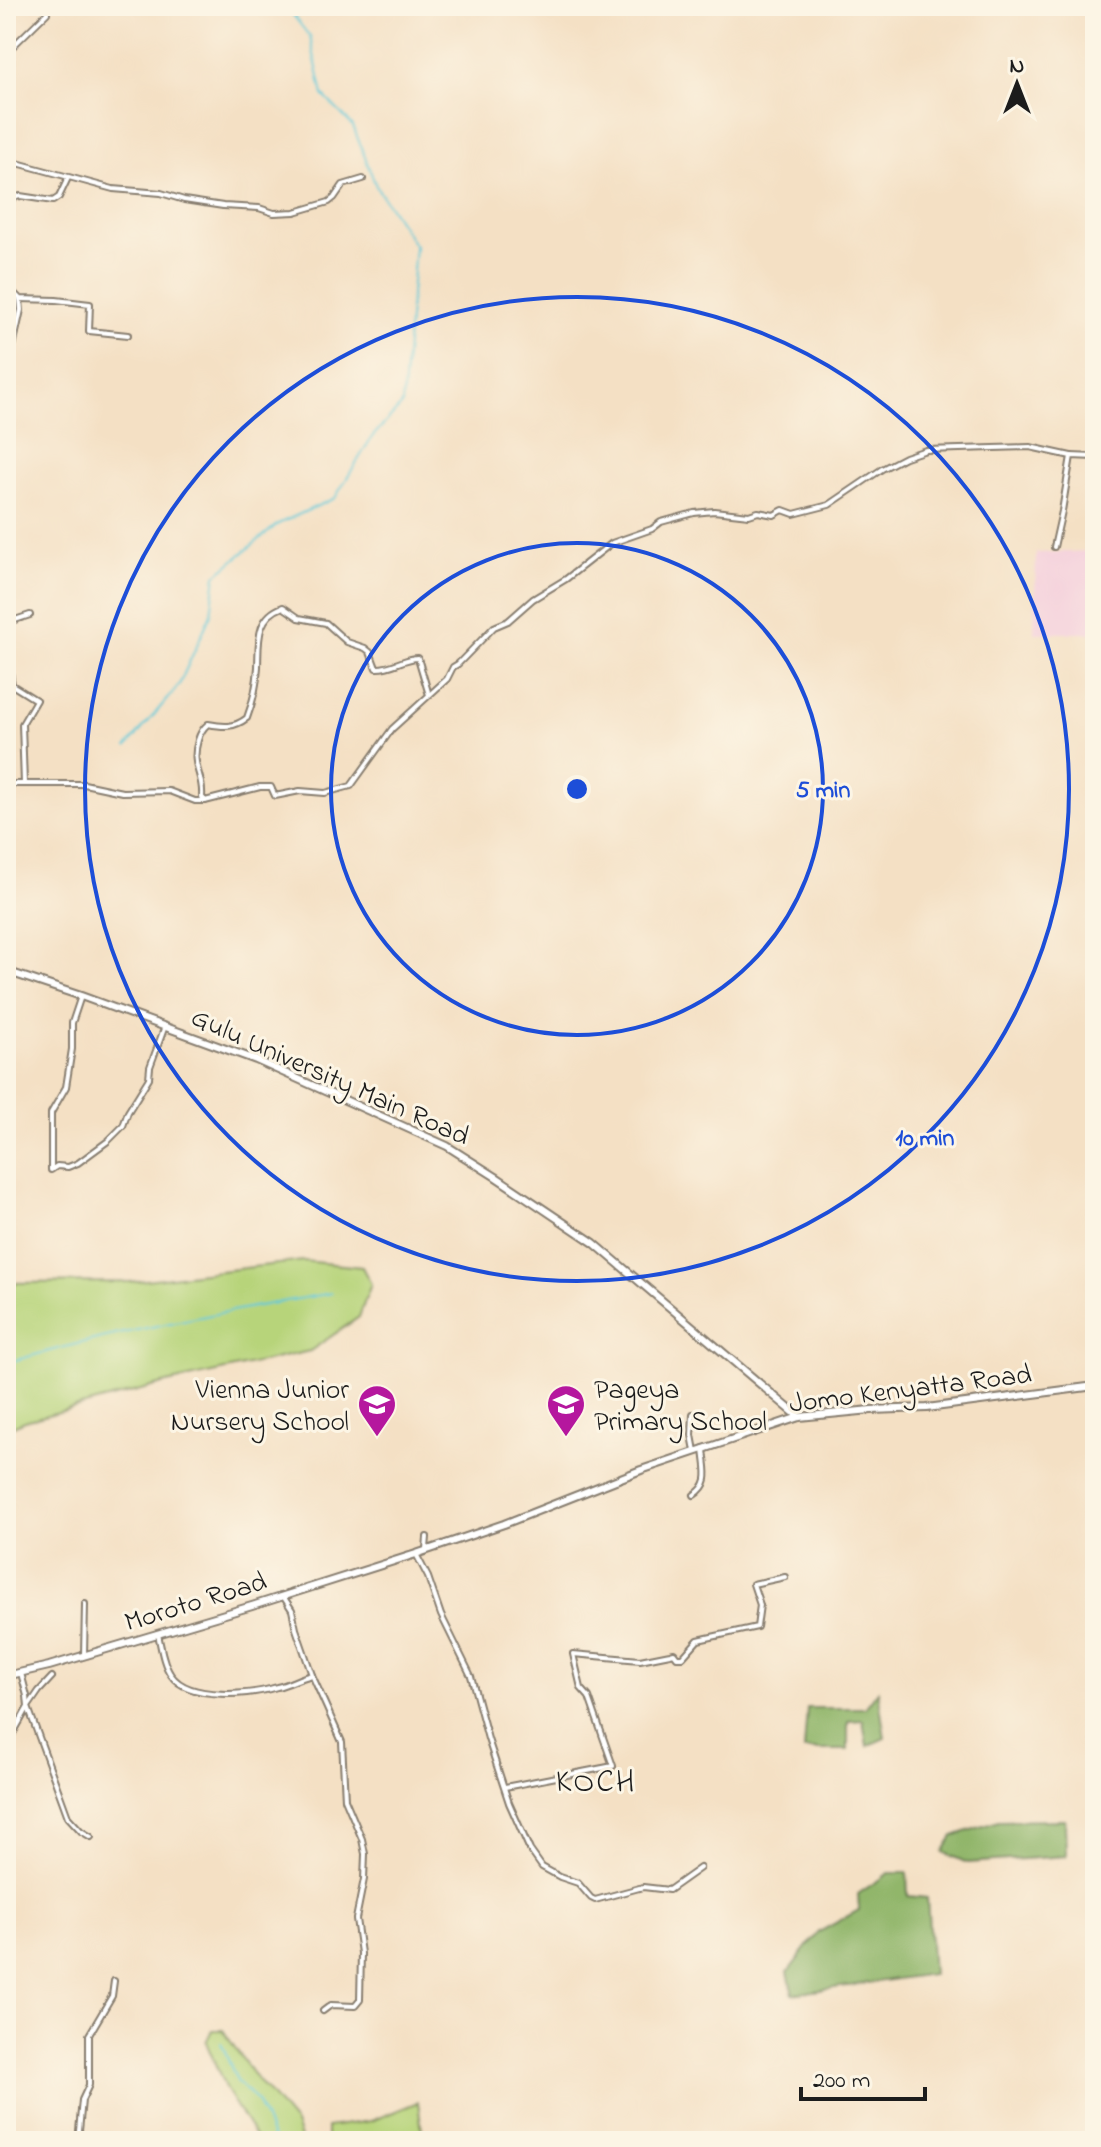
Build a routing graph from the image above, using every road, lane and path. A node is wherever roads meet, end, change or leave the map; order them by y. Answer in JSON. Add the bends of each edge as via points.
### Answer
{"nodes":[{"id":1,"x":47,"y":6,"type":"edge"},
{"id":2,"x":6,"y":53,"type":"edge"},
{"id":3,"x":6,"y":160,"type":"edge"},
{"id":4,"x":68,"y":178,"type":"junction"},
{"id":5,"x":363,"y":179,"type":"dead end"},
{"id":6,"x":6,"y":200,"type":"edge"},
{"id":7,"x":6,"y":285,"type":"edge"},
{"id":8,"x":20,"y":299,"type":"junction"},
{"id":9,"x":128,"y":335,"type":"dead end"},
{"id":10,"x":6,"y":378,"type":"edge"},
{"id":11,"x":1071,"y":456,"type":"junction"},
{"id":12,"x":1095,"y":457,"type":"edge"},
{"id":13,"x":1054,"y":547,"type":"dead end"},
{"id":14,"x":30,"y":615,"type":"dead end"},
{"id":15,"x":6,"y":623,"type":"edge"},
{"id":16,"x":6,"y":645,"type":"edge"},
{"id":17,"x":429,"y":695,"type":"junction"},
{"id":18,"x":6,"y":784,"type":"edge"},
{"id":19,"x":24,"y":784,"type":"junction"},
{"id":20,"x":205,"y":801,"type":"junction"},
{"id":21,"x":6,"y":971,"type":"edge"},
{"id":22,"x":81,"y":996,"type":"junction"},
{"id":23,"x":165,"y":1026,"type":"junction"},
{"id":24,"x":1095,"y":1386,"type":"edge"},
{"id":25,"x":693,"y":1414,"type":"dead end"},
{"id":26,"x":799,"y":1417,"type":"junction"},
{"id":27,"x":704,"y":1448,"type":"junction"},
{"id":28,"x":695,"y":1451,"type":"junction"},
{"id":29,"x":694,"y":1495,"type":"dead end"},
{"id":30,"x":427,"y":1537,"type":"dead end"},
{"id":31,"x":426,"y":1549,"type":"junction"},
{"id":32,"x":416,"y":1554,"type":"junction"},
{"id":33,"x":785,"y":1577,"type":"dead end"},
{"id":34,"x":283,"y":1596,"type":"junction"},
{"id":35,"x":85,"y":1604,"type":"dead end"},
{"id":36,"x":158,"y":1634,"type":"junction"},
{"id":37,"x":84,"y":1655,"type":"junction"},
{"id":38,"x":21,"y":1673,"type":"junction"},
{"id":39,"x":312,"y":1675,"type":"junction"},
{"id":40,"x":6,"y":1676,"type":"edge"},
{"id":41,"x":52,"y":1677,"type":"dead end"},
{"id":42,"x":28,"y":1707,"type":"junction"},
{"id":43,"x":6,"y":1746,"type":"edge"},
{"id":44,"x":505,"y":1787,"type":"junction"},
{"id":45,"x":91,"y":1837,"type":"dead end"},
{"id":46,"x":700,"y":1868,"type":"dead end"},
{"id":47,"x":114,"y":1981,"type":"dead end"},
{"id":48,"x":323,"y":2011,"type":"dead end"},
{"id":49,"x":78,"y":2141,"type":"edge"}],
"edges":[{"from":1,"to":2,"type":"street","via":[[47,13]]},
{"from":3,"to":4,"type":"street"},
{"from":4,"to":5,"type":"street","via":[[274,213],[329,202],[343,185]]},
{"from":4,"to":6,"type":"street","via":[[53,201],[20,196]]},
{"from":7,"to":8,"type":"street"},
{"from":8,"to":9,"type":"street","via":[[90,304],[89,331]]},
{"from":8,"to":10,"type":"street"},
{"from":11,"to":12,"type":"street"},
{"from":11,"to":13,"type":"street"},
{"from":11,"to":17,"type":"street","via":[[1030,447],[926,450],[882,469],[829,505],[794,514],[694,513],[661,522],[612,543],[494,627]]},
{"from":14,"to":15,"type":"street"},
{"from":16,"to":19,"type":"street","via":[[12,685],[36,700],[22,724]]},
{"from":17,"to":20,"type":"street","via":[[392,729],[351,786],[275,796],[271,787],[260,787]]},
{"from":17,"to":20,"type":"street","via":[[418,658],[376,668],[370,652],[347,642],[326,623],[299,618],[280,607],[258,632],[258,669],[247,718],[234,726],[208,724],[201,731],[194,758]]},
{"from":18,"to":19,"type":"street"},
{"from":19,"to":20,"type":"street","via":[[169,791]]},
{"from":21,"to":22,"type":"main road","name":"Gulu University Main Road"},
{"from":22,"to":23,"type":"main road","name":"Gulu University Main Road"},
{"from":22,"to":23,"type":"street","via":[[71,1031],[66,1087],[51,1113],[51,1170],[78,1163],[123,1126],[149,1078]]},
{"from":23,"to":26,"type":"main road","name":"Gulu University Main Road","via":[[366,1109],[486,1170],[594,1243]]},
{"from":24,"to":26,"type":"main road","name":"Jomo Kenyatta Road","via":[[927,1408]]},
{"from":25,"to":28,"type":"street"},
{"from":26,"to":27,"type":"main road","name":"Jomo Kenyatta Road"},
{"from":27,"to":28,"type":"main road","name":"Jomo Kenyatta Road"},
{"from":27,"to":29,"type":"street","via":[[708,1476],[704,1489]]},
{"from":28,"to":31,"type":"main road","name":"Jomo Kenyatta Road"},
{"from":30,"to":31,"type":"street"},
{"from":31,"to":32,"type":"main road","name":"Jomo Kenyatta Road"},
{"from":32,"to":34,"type":"main road","name":"Moroto Road"},
{"from":32,"to":44,"type":"street","via":[[471,1676]]},
{"from":33,"to":44,"type":"street","via":[[753,1584],[760,1605],[757,1627],[698,1640],[683,1657],[572,1655],[613,1766]]},
{"from":34,"to":36,"type":"main road","name":"Moroto Road"},
{"from":34,"to":39,"type":"street"},
{"from":35,"to":37,"type":"street"},
{"from":36,"to":37,"type":"main road","name":"Moroto Road"},
{"from":36,"to":39,"type":"street","via":[[169,1673],[191,1688],[238,1695]]},
{"from":37,"to":38,"type":"main road","name":"Moroto Road"},
{"from":38,"to":40,"type":"main road","name":"Moroto Road"},
{"from":38,"to":42,"type":"street"},
{"from":39,"to":48,"type":"street","via":[[342,1742],[345,1799],[365,1854],[356,1919],[360,2000],[355,2006],[331,2005]]},
{"from":41,"to":42,"type":"street"},
{"from":42,"to":43,"type":"street"},
{"from":42,"to":45,"type":"street","via":[[68,1817]]},
{"from":44,"to":46,"type":"street","via":[[538,1862],[578,1883],[592,1899],[643,1887],[669,1890]]},
{"from":47,"to":49,"type":"street","via":[[112,1996],[89,2035],[89,2085]]}]}
